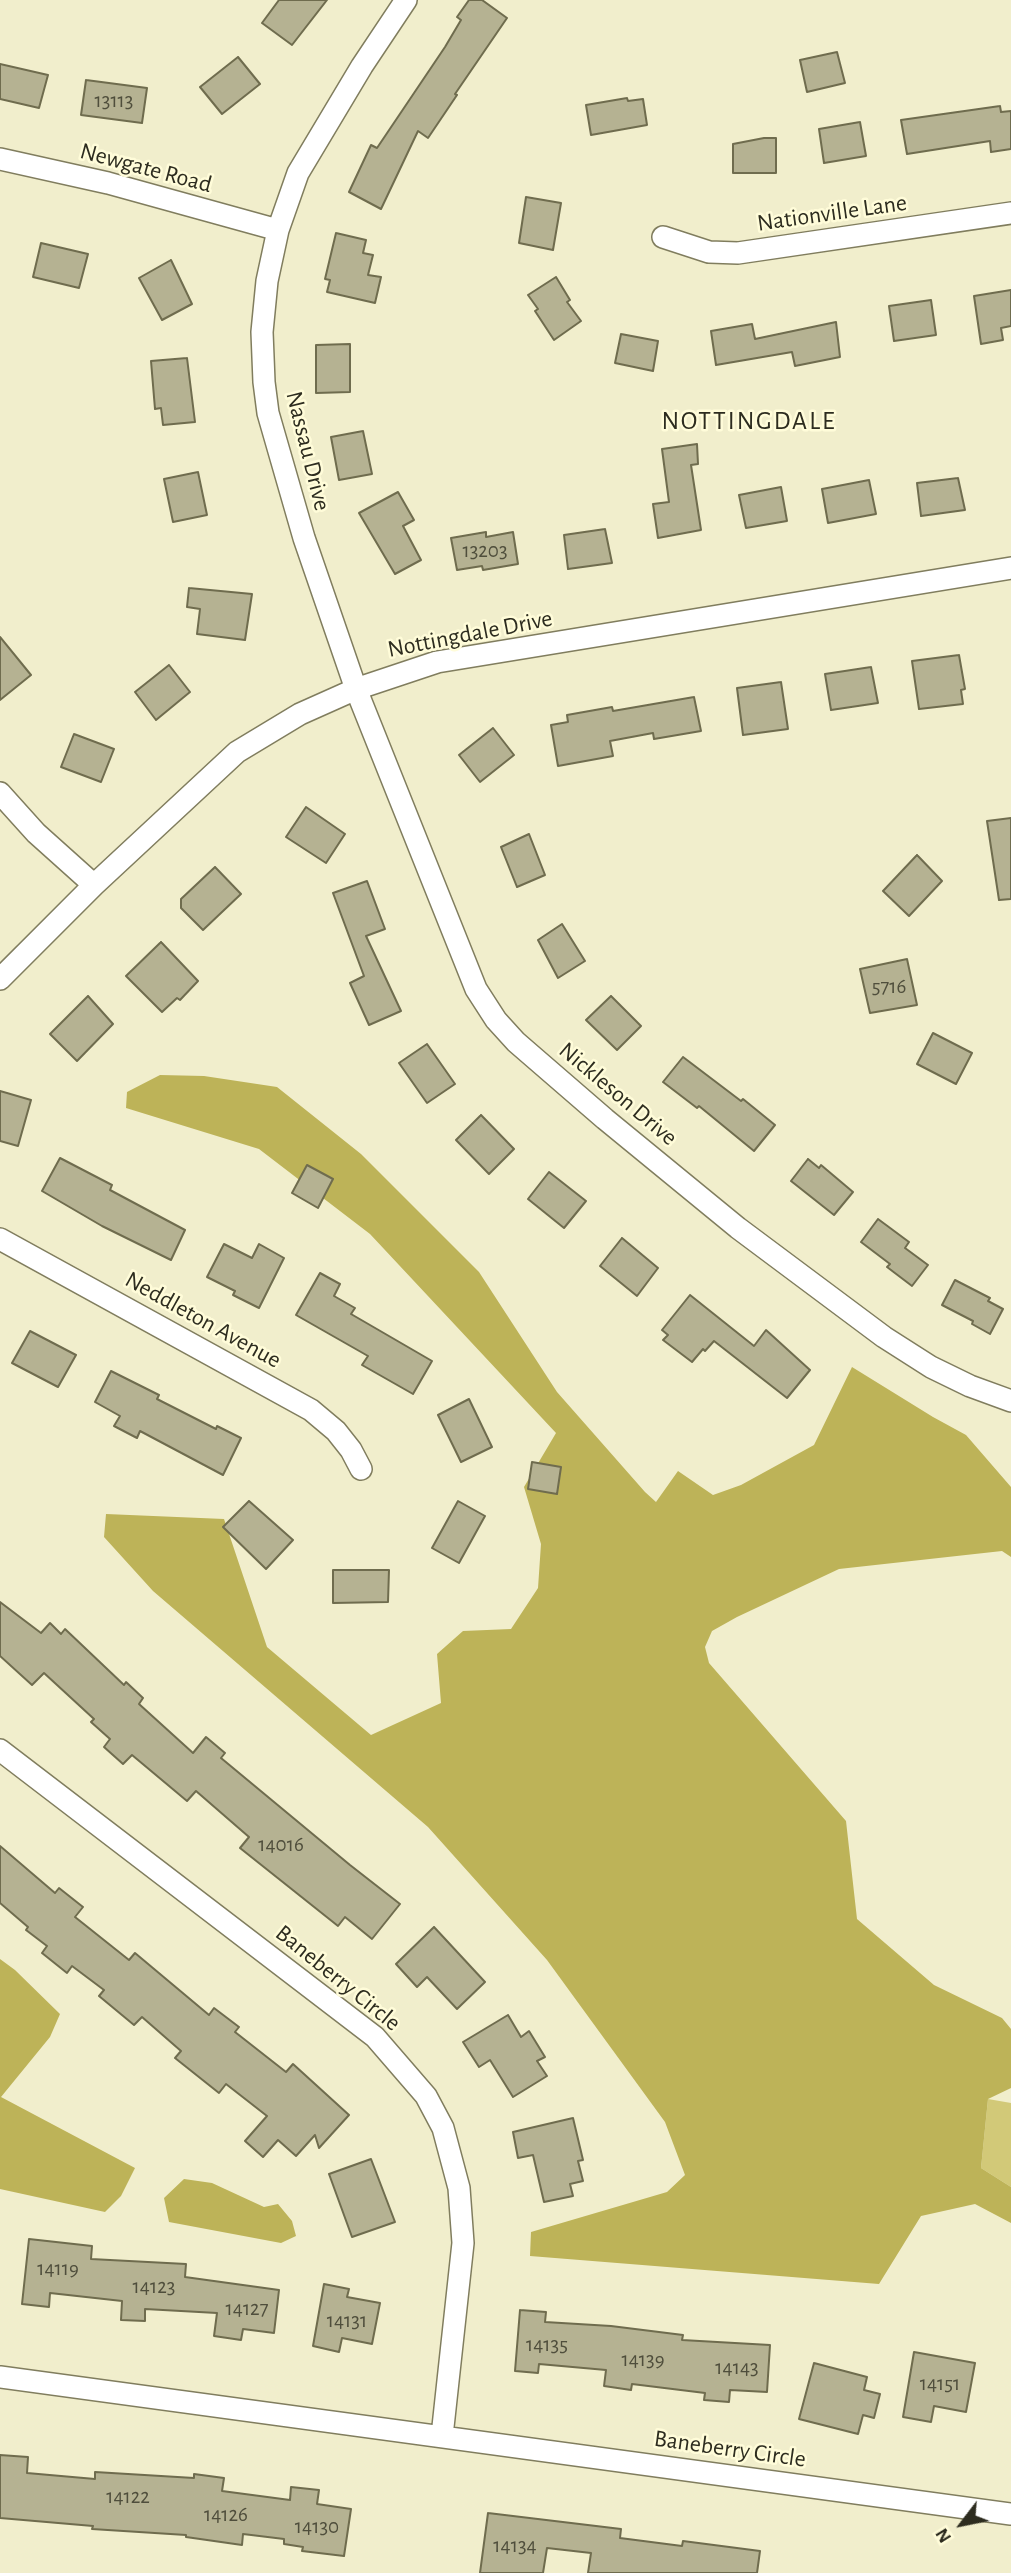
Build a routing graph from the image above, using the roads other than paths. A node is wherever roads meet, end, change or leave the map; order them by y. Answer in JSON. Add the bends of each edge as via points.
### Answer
{"nodes":[{"id":1,"x":406,"y":0,"type":"edge"},
{"id":2,"x":0,"y":159,"type":"edge"},
{"id":3,"x":1011,"y":213,"type":"edge"},
{"id":4,"x":278,"y":230,"type":"junction"},
{"id":5,"x":663,"y":237,"type":"dead end"},
{"id":6,"x":1011,"y":568,"type":"edge"},
{"id":7,"x":356,"y":689,"type":"junction"},
{"id":8,"x":0,"y":793,"type":"edge"},
{"id":9,"x":94,"y":885,"type":"junction"},
{"id":10,"x":0,"y":979,"type":"edge"},
{"id":11,"x":0,"y":1238,"type":"edge"},
{"id":12,"x":1011,"y":1401,"type":"edge"},
{"id":13,"x":362,"y":1469,"type":"dead end"},
{"id":14,"x":0,"y":1750,"type":"edge"},
{"id":15,"x":0,"y":2376,"type":"edge"},
{"id":16,"x":442,"y":2436,"type":"junction"},
{"id":17,"x":1011,"y":2514,"type":"edge"}],
"edges":[{"from":1,"to":4,"type":"street","name":"Nassau Drive","via":[[298,173]]},
{"from":2,"to":4,"type":"street","name":"Newgate Road"},
{"from":3,"to":5,"type":"street","name":"Nationville Lane","via":[[738,253],[709,252]]},
{"from":4,"to":7,"type":"street","name":"Nassau Drive","via":[[262,332],[268,413],[304,538]]},
{"from":6,"to":7,"type":"street","name":"Nottingdale Drive","via":[[437,663]]},
{"from":7,"to":9,"type":"street","name":"Nottingdale Drive","via":[[300,714],[237,752]]},
{"from":7,"to":12,"type":"street","name":"Nickleson Drive","via":[[476,989],[516,1042],[738,1228],[884,1337],[931,1367]]},
{"from":8,"to":9,"type":"street"},
{"from":9,"to":10,"type":"street","name":"Nottingdale Drive"},
{"from":11,"to":13,"type":"street","name":"Neddleton Avenue","via":[[311,1410],[336,1431]]},
{"from":14,"to":16,"type":"street","name":"Baneberry Circle","via":[[375,2037],[426,2096],[443,2128],[459,2188],[463,2243]]},
{"from":15,"to":16,"type":"street","name":"Baneberry Circle"},
{"from":16,"to":17,"type":"street","name":"Baneberry Circle"}]}
